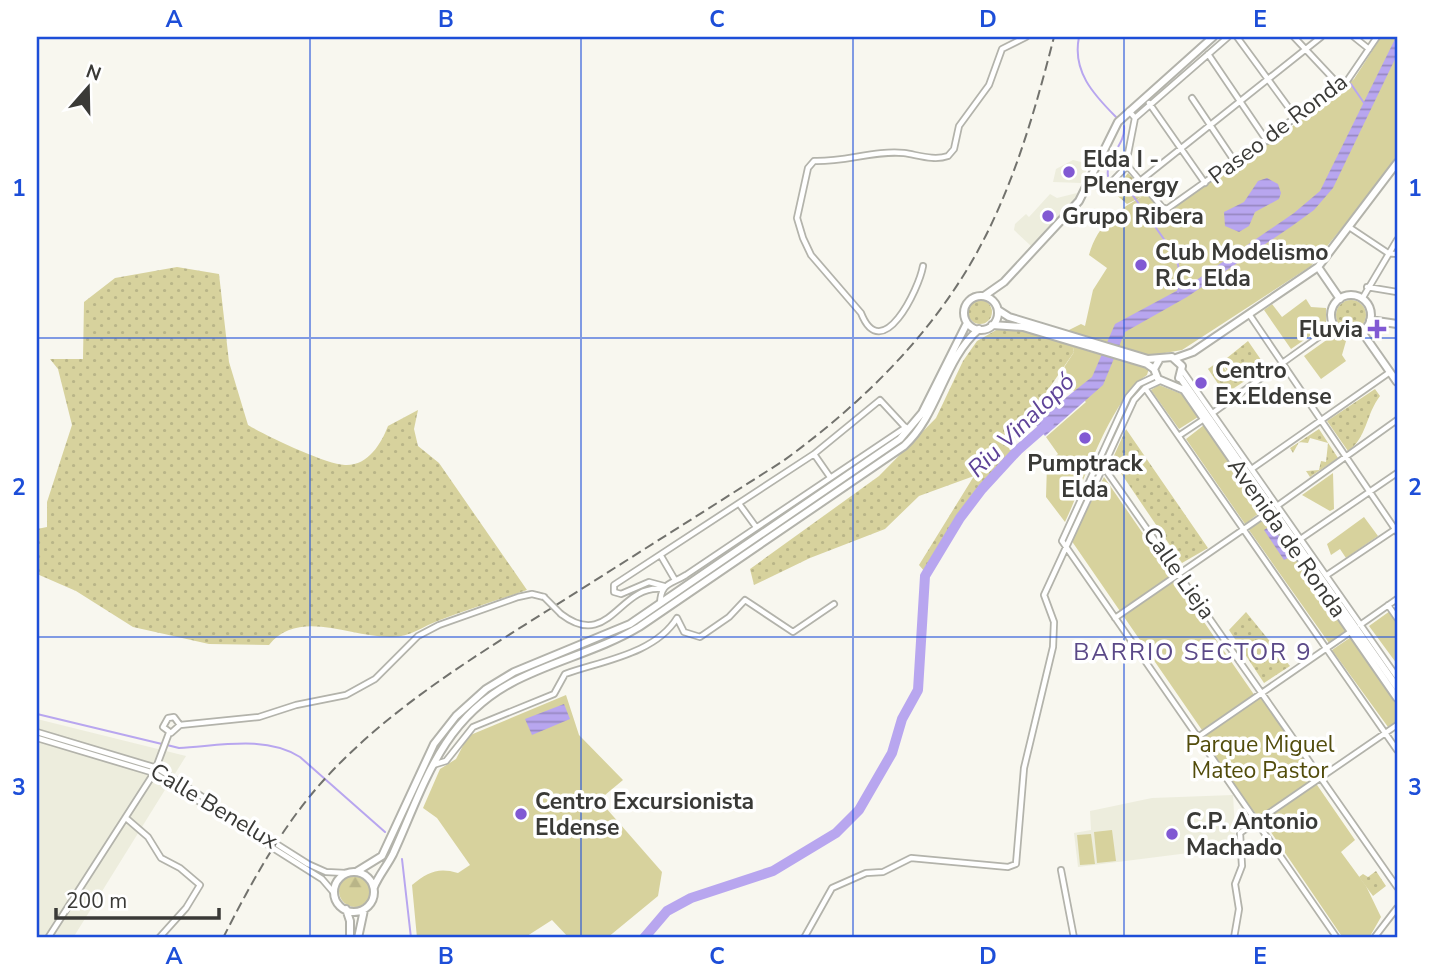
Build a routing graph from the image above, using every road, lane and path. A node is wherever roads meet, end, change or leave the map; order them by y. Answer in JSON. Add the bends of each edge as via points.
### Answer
{"nodes":[{"id":1,"x":1027,"y":37,"type":"edge"},
{"id":2,"x":1213,"y":37,"type":"edge"},
{"id":3,"x":1228,"y":37,"type":"edge"},
{"id":4,"x":1237,"y":37,"type":"edge"},
{"id":5,"x":1294,"y":37,"type":"edge"},
{"id":6,"x":1321,"y":37,"type":"edge"},
{"id":7,"x":1356,"y":37,"type":"edge"},
{"id":8,"x":1377,"y":37,"type":"edge"},
{"id":9,"x":1306,"y":49,"type":"junction"},
{"id":10,"x":1369,"y":49,"type":"junction"},
{"id":11,"x":1208,"y":54,"type":"junction"},
{"id":12,"x":1268,"y":79,"type":"junction"},
{"id":13,"x":1340,"y":86,"type":"junction"},
{"id":14,"x":1144,"y":97,"type":"junction"},
{"id":15,"x":1192,"y":98,"type":"dead end"},
{"id":16,"x":1239,"y":103,"type":"junction"},
{"id":17,"x":1150,"y":105,"type":"junction"},
{"id":18,"x":1129,"y":111,"type":"junction"},
{"id":19,"x":1135,"y":118,"type":"junction"},
{"id":20,"x":1297,"y":119,"type":"junction"},
{"id":21,"x":1210,"y":125,"type":"junction"},
{"id":22,"x":1267,"y":141,"type":"junction"},
{"id":23,"x":1181,"y":148,"type":"junction"},
{"id":24,"x":1236,"y":162,"type":"junction"},
{"id":25,"x":1397,"y":163,"type":"edge"},
{"id":26,"x":1127,"y":165,"type":"junction"},
{"id":27,"x":1090,"y":181,"type":"junction"},
{"id":28,"x":1140,"y":181,"type":"junction"},
{"id":29,"x":1205,"y":183,"type":"junction"},
{"id":30,"x":1349,"y":227,"type":"junction"},
{"id":31,"x":1397,"y":240,"type":"edge"},
{"id":32,"x":1388,"y":253,"type":"junction"},
{"id":33,"x":1397,"y":254,"type":"edge"},
{"id":34,"x":923,"y":266,"type":"dead end"},
{"id":35,"x":1318,"y":267,"type":"junction"},
{"id":36,"x":1004,"y":282,"type":"junction"},
{"id":37,"x":1367,"y":287,"type":"junction"},
{"id":38,"x":1397,"y":292,"type":"edge"},
{"id":39,"x":984,"y":296,"type":"junction"},
{"id":40,"x":1340,"y":299,"type":"junction"},
{"id":41,"x":1362,"y":299,"type":"junction"},
{"id":42,"x":996,"y":307,"type":"junction"},
{"id":43,"x":1248,"y":313,"type":"junction"},
{"id":44,"x":1370,"y":320,"type":"junction"},
{"id":45,"x":967,"y":323,"type":"junction"},
{"id":46,"x":1397,"y":324,"type":"edge"},
{"id":47,"x":992,"y":325,"type":"junction"},
{"id":48,"x":1334,"y":326,"type":"junction"},
{"id":49,"x":979,"y":329,"type":"junction"},
{"id":50,"x":1362,"y":332,"type":"junction"},
{"id":51,"x":1066,"y":338,"type":"junction"},
{"id":52,"x":1193,"y":352,"type":"junction"},
{"id":53,"x":1176,"y":358,"type":"junction"},
{"id":54,"x":1159,"y":360,"type":"junction"},
{"id":55,"x":1147,"y":361,"type":"junction"},
{"id":56,"x":1282,"y":364,"type":"junction"},
{"id":57,"x":1181,"y":371,"type":"junction"},
{"id":58,"x":1390,"y":372,"type":"junction"},
{"id":59,"x":1157,"y":376,"type":"junction"},
{"id":60,"x":1397,"y":382,"type":"edge"},
{"id":61,"x":1172,"y":383,"type":"junction"},
{"id":62,"x":1146,"y":388,"type":"junction"},
{"id":63,"x":1214,"y":412,"type":"junction"},
{"id":64,"x":1204,"y":418,"type":"junction"},
{"id":65,"x":1397,"y":419,"type":"edge"},
{"id":66,"x":1321,"y":421,"type":"junction"},
{"id":67,"x":909,"y":427,"type":"junction"},
{"id":68,"x":1180,"y":435,"type":"junction"},
{"id":69,"x":814,"y":454,"type":"junction"},
{"id":70,"x":1345,"y":457,"type":"junction"},
{"id":71,"x":1103,"y":466,"type":"junction"},
{"id":72,"x":1253,"y":468,"type":"junction"},
{"id":73,"x":1397,"y":473,"type":"edge"},
{"id":74,"x":830,"y":477,"type":"junction"},
{"id":75,"x":1370,"y":492,"type":"junction"},
{"id":76,"x":740,"y":505,"type":"junction"},
{"id":77,"x":1273,"y":508,"type":"junction"},
{"id":78,"x":756,"y":527,"type":"junction"},
{"id":79,"x":1244,"y":528,"type":"junction"},
{"id":80,"x":1396,"y":529,"type":"edge"},
{"id":81,"x":1302,"y":538,"type":"junction"},
{"id":82,"x":1066,"y":547,"type":"junction"},
{"id":83,"x":661,"y":555,"type":"junction"},
{"id":84,"x":1179,"y":573,"type":"junction"},
{"id":85,"x":1327,"y":575,"type":"junction"},
{"id":86,"x":624,"y":579,"type":"junction"},
{"id":87,"x":676,"y":580,"type":"junction"},
{"id":88,"x":693,"y":582,"type":"junction"},
{"id":89,"x":662,"y":587,"type":"junction"},
{"id":90,"x":630,"y":589,"type":"junction"},
{"id":91,"x":1397,"y":599,"type":"edge"},
{"id":92,"x":660,"y":604,"type":"junction"},
{"id":93,"x":834,"y":604,"type":"dead end"},
{"id":94,"x":1388,"y":605,"type":"junction"},
{"id":95,"x":1115,"y":618,"type":"junction"},
{"id":96,"x":1397,"y":618,"type":"edge"},
{"id":97,"x":1356,"y":627,"type":"junction"},
{"id":98,"x":1327,"y":648,"type":"junction"},
{"id":99,"x":1397,"y":677,"type":"edge"},
{"id":100,"x":1397,"y":687,"type":"edge"},
{"id":101,"x":1262,"y":692,"type":"junction"},
{"id":102,"x":1397,"y":698,"type":"edge"},
{"id":103,"x":180,"y":725,"type":"junction"},
{"id":104,"x":1397,"y":725,"type":"edge"},
{"id":105,"x":37,"y":732,"type":"edge"},
{"id":106,"x":169,"y":733,"type":"junction"},
{"id":107,"x":1386,"y":733,"type":"junction"},
{"id":108,"x":1198,"y":737,"type":"junction"},
{"id":109,"x":37,"y":738,"type":"edge"},
{"id":110,"x":1397,"y":750,"type":"edge"},
{"id":111,"x":431,"y":765,"type":"junction"},
{"id":112,"x":156,"y":771,"type":"junction"},
{"id":113,"x":1322,"y":777,"type":"junction"},
{"id":114,"x":126,"y":818,"type":"junction"},
{"id":115,"x":1256,"y":822,"type":"junction"},
{"id":116,"x":1062,"y":870,"type":"dead end"},
{"id":117,"x":356,"y":872,"type":"junction"},
{"id":118,"x":346,"y":873,"type":"junction"},
{"id":119,"x":374,"y":887,"type":"junction"},
{"id":120,"x":1397,"y":887,"type":"edge"},
{"id":121,"x":334,"y":893,"type":"junction"},
{"id":122,"x":1397,"y":908,"type":"edge"},
{"id":123,"x":346,"y":909,"type":"junction"},
{"id":124,"x":364,"y":909,"type":"junction"},
{"id":125,"x":1234,"y":937,"type":"edge"},
{"id":126,"x":48,"y":938,"type":"edge"},
{"id":127,"x":159,"y":938,"type":"edge"},
{"id":128,"x":350,"y":938,"type":"edge"},
{"id":129,"x":358,"y":938,"type":"edge"},
{"id":130,"x":804,"y":938,"type":"edge"},
{"id":131,"x":1074,"y":938,"type":"edge"},
{"id":132,"x":1225,"y":938,"type":"edge"},
{"id":133,"x":1337,"y":938,"type":"edge"},
{"id":134,"x":1374,"y":938,"type":"edge"}],
"edges":[{"from":1,"to":34,"type":"street","via":[[1002,49],[989,85],[959,126],[948,156],[889,152],[854,160],[814,161],[808,169],[797,218],[803,238],[811,255],[874,331],[892,327],[919,283]]},
{"from":2,"to":14,"type":"street"},
{"from":3,"to":11,"type":"street"},
{"from":4,"to":12,"type":"street"},
{"from":5,"to":9,"type":"street"},
{"from":6,"to":9,"type":"street"},
{"from":7,"to":10,"type":"street"},
{"from":8,"to":10,"type":"street","name":"Paseo de Ronda"},
{"from":9,"to":12,"type":"street"},
{"from":9,"to":13,"type":"street"},
{"from":10,"to":13,"type":"street","name":"Paseo de Ronda"},
{"from":11,"to":16,"type":"street"},
{"from":11,"to":17,"type":"street"},
{"from":12,"to":16,"type":"street"},
{"from":12,"to":20,"type":"street"},
{"from":13,"to":20,"type":"street","name":"Paseo de Ronda"},
{"from":14,"to":17,"type":"street"},
{"from":14,"to":18,"type":"street"},
{"from":15,"to":21,"type":"street"},
{"from":16,"to":21,"type":"street"},
{"from":16,"to":22,"type":"street"},
{"from":17,"to":19,"type":"street"},
{"from":17,"to":23,"type":"street"},
{"from":18,"to":19,"type":"street"},
{"from":18,"to":27,"type":"street","via":[[1110,135]]},
{"from":19,"to":26,"type":"street"},
{"from":20,"to":22,"type":"street","name":"Paseo de Ronda"},
{"from":21,"to":23,"type":"street"},
{"from":21,"to":24,"type":"street"},
{"from":22,"to":24,"type":"street","name":"Paseo de Ronda"},
{"from":23,"to":28,"type":"street"},
{"from":23,"to":29,"type":"street"},
{"from":24,"to":29,"type":"street","name":"Paseo de Ronda"},
{"from":25,"to":30,"type":"street"},
{"from":26,"to":27,"type":"street","via":[[1104,190]]},
{"from":26,"to":28,"type":"street"},
{"from":27,"to":36,"type":"street","via":[[1063,220]]},
{"from":28,"to":29,"type":"street","name":"Paseo de Ronda","via":[[1167,209]]},
{"from":30,"to":32,"type":"street"},
{"from":30,"to":35,"type":"street"},
{"from":31,"to":32,"type":"street"},
{"from":32,"to":33,"type":"street"},
{"from":32,"to":37,"type":"street"},
{"from":35,"to":40,"type":"street"},
{"from":35,"to":43,"type":"street"},
{"from":36,"to":39,"type":"street"},
{"from":36,"to":42,"type":"street"},
{"from":37,"to":38,"type":"street"},
{"from":37,"to":41,"type":"street"},
{"from":39,"to":42,"type":"street"},
{"from":39,"to":45,"type":"street","via":[[967,303]]},
{"from":40,"to":41,"type":"street"},
{"from":40,"to":48,"type":"street","via":[[1331,311]]},
{"from":41,"to":44,"type":"street"},
{"from":42,"to":47,"type":"street"},
{"from":42,"to":51,"type":"street","via":[[1009,317]]},
{"from":43,"to":52,"type":"street"},
{"from":43,"to":56,"type":"street"},
{"from":44,"to":46,"type":"street"},
{"from":44,"to":50,"type":"street"},
{"from":45,"to":49,"type":"street"},
{"from":45,"to":67,"type":"street"},
{"from":47,"to":49,"type":"street"},
{"from":47,"to":51,"type":"street","via":[[1014,325]]},
{"from":48,"to":50,"type":"street","via":[[1346,335]]},
{"from":48,"to":56,"type":"street"},
{"from":49,"to":111,"type":"street","via":[[966,342],[925,423],[904,446],[639,627],[496,692],[456,727]]},
{"from":50,"to":58,"type":"street"},
{"from":51,"to":55,"type":"street"},
{"from":52,"to":53,"type":"street"},
{"from":52,"to":57,"type":"street"},
{"from":53,"to":54,"type":"street"},
{"from":53,"to":57,"type":"street"},
{"from":54,"to":55,"type":"street"},
{"from":54,"to":59,"type":"street"},
{"from":55,"to":59,"type":"street"},
{"from":56,"to":63,"type":"street"},
{"from":56,"to":66,"type":"street"},
{"from":57,"to":61,"type":"street"},
{"from":57,"to":63,"type":"street","name":"Avenida de Ronda"},
{"from":57,"to":77,"type":"street","name":"Avenida de Ronda"},
{"from":58,"to":60,"type":"street"},
{"from":58,"to":66,"type":"street"},
{"from":59,"to":61,"type":"street"},
{"from":59,"to":62,"type":"street"},
{"from":59,"to":82,"type":"street","via":[[1139,384],[1128,397],[1062,541]]},
{"from":61,"to":64,"type":"street","name":"Avenida de Ronda","via":[[1184,390]]},
{"from":62,"to":68,"type":"street"},
{"from":62,"to":71,"type":"street","via":[[1134,400]]},
{"from":63,"to":72,"type":"street","name":"Avenida de Ronda"},
{"from":64,"to":68,"type":"street"},
{"from":64,"to":77,"type":"street","name":"Avenida de Ronda"},
{"from":65,"to":70,"type":"street"},
{"from":66,"to":70,"type":"street"},
{"from":66,"to":72,"type":"street"},
{"from":67,"to":69,"type":"street","via":[[880,400]]},
{"from":67,"to":74,"type":"street"},
{"from":67,"to":88,"type":"street","via":[[895,444]]},
{"from":68,"to":79,"type":"street"},
{"from":69,"to":74,"type":"street"},
{"from":69,"to":76,"type":"street"},
{"from":70,"to":75,"type":"street"},
{"from":70,"to":77,"type":"street"},
{"from":71,"to":82,"type":"street"},
{"from":71,"to":84,"type":"street","name":"Calle Lieja"},
{"from":72,"to":77,"type":"street","name":"Avenida de Ronda"},
{"from":73,"to":75,"type":"street"},
{"from":74,"to":78,"type":"street"},
{"from":75,"to":80,"type":"street"},
{"from":75,"to":81,"type":"street"},
{"from":76,"to":78,"type":"street"},
{"from":76,"to":83,"type":"street"},
{"from":77,"to":79,"type":"street"},
{"from":77,"to":81,"type":"street","name":"Avenida de Ronda"},
{"from":77,"to":97,"type":"street","name":"Avenida de Ronda"},
{"from":78,"to":87,"type":"street"},
{"from":79,"to":84,"type":"street"},
{"from":79,"to":98,"type":"street"},
{"from":80,"to":85,"type":"street"},
{"from":81,"to":85,"type":"street","name":"Avenida de Ronda"},
{"from":82,"to":95,"type":"street"},
{"from":82,"to":130,"type":"street","via":[[1044,594],[1054,622],[1054,647],[1024,768],[1016,864],[911,858],[883,872],[866,873],[832,888]]},
{"from":83,"to":86,"type":"street"},
{"from":83,"to":87,"type":"street"},
{"from":84,"to":95,"type":"street"},
{"from":84,"to":101,"type":"street","name":"Calle Lieja"},
{"from":85,"to":97,"type":"street","name":"Avenida de Ronda"},
{"from":86,"to":90,"type":"street"},
{"from":86,"to":90,"type":"street","via":[[614,585],[614,592]]},
{"from":87,"to":88,"type":"street"},
{"from":87,"to":89,"type":"street"},
{"from":88,"to":92,"type":"street"},
{"from":89,"to":90,"type":"street","via":[[649,582]]},
{"from":89,"to":92,"type":"street"},
{"from":89,"to":103,"type":"street","bridge":true,"via":[[640,591],[596,625],[582,625],[561,614],[544,597],[519,597],[418,636],[375,679],[346,695],[259,717]]},
{"from":91,"to":94,"type":"street"},
{"from":92,"to":117,"type":"street","via":[[608,635],[507,676],[474,699],[431,749],[382,856]]},
{"from":93,"to":111,"type":"street","via":[[793,632],[745,600],[700,637],[684,632],[677,618],[667,632],[645,647],[565,674],[554,694],[473,727],[446,761]]},
{"from":94,"to":96,"type":"street"},
{"from":94,"to":97,"type":"street"},
{"from":95,"to":108,"type":"street"},
{"from":97,"to":98,"type":"street"},
{"from":97,"to":99,"type":"street","name":"Avenida de Ronda"},
{"from":97,"to":100,"type":"street","name":"Avenida de Ronda"},
{"from":97,"to":102,"type":"street","name":"Avenida de Ronda"},
{"from":98,"to":101,"type":"street"},
{"from":98,"to":107,"type":"street"},
{"from":101,"to":108,"type":"street"},
{"from":101,"to":113,"type":"street","name":"Calle Lieja"},
{"from":103,"to":106,"type":"street"},
{"from":103,"to":106,"type":"street","via":[[174,717],[168,718],[163,727]]},
{"from":104,"to":107,"type":"street"},
{"from":105,"to":112,"type":"street","name":"Calle Benelux"},
{"from":106,"to":112,"type":"street"},
{"from":107,"to":110,"type":"street"},
{"from":107,"to":113,"type":"street"},
{"from":108,"to":115,"type":"street"},
{"from":109,"to":112,"type":"street","name":"Calle Benelux"},
{"from":111,"to":119,"type":"street"},
{"from":112,"to":114,"type":"street"},
{"from":112,"to":118,"type":"street","name":"Calle Benelux","via":[[307,863],[326,872]]},
{"from":112,"to":121,"type":"street","name":"Calle Benelux","via":[[322,879]]},
{"from":113,"to":115,"type":"street"},
{"from":113,"to":120,"type":"street","name":"Calle Lieja"},
{"from":114,"to":126,"type":"street"},
{"from":114,"to":127,"type":"street","via":[[148,837],[161,858],[200,885]]},
{"from":115,"to":125,"type":"street","via":[[1240,833],[1242,866],[1234,884],[1239,909]]},
{"from":115,"to":133,"type":"street"},
{"from":116,"to":131,"type":"street"},
{"from":117,"to":118,"type":"street"},
{"from":117,"to":119,"type":"street","via":[[368,876]]},
{"from":118,"to":121,"type":"street"},
{"from":119,"to":124,"type":"street","via":[[372,902]]},
{"from":121,"to":123,"type":"street"},
{"from":122,"to":134,"type":"street"},
{"from":123,"to":124,"type":"street"},
{"from":123,"to":128,"type":"street"},
{"from":124,"to":129,"type":"street"},
{"from":125,"to":132,"type":"street"}]}
